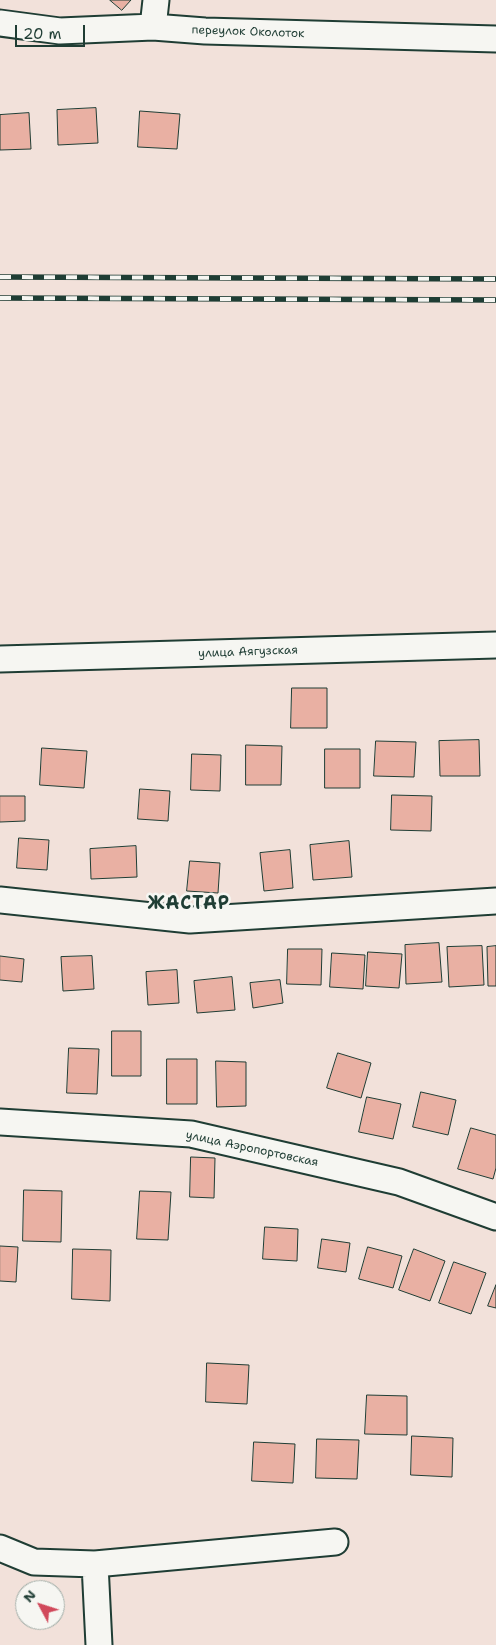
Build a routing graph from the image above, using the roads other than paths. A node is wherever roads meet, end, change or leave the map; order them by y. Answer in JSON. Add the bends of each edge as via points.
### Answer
{"nodes":[{"id":1,"x":156,"y":0,"type":"edge"},
{"id":2,"x":0,"y":23,"type":"edge"},
{"id":3,"x":153,"y":27,"type":"junction"},
{"id":4,"x":496,"y":39,"type":"edge"},
{"id":5,"x":496,"y":645,"type":"edge"},
{"id":6,"x":0,"y":659,"type":"edge"},
{"id":7,"x":0,"y":900,"type":"edge"},
{"id":8,"x":496,"y":902,"type":"edge"},
{"id":9,"x":0,"y":1122,"type":"edge"},
{"id":10,"x":496,"y":1217,"type":"edge"},
{"id":11,"x":335,"y":1542,"type":"dead end"},
{"id":12,"x":0,"y":1548,"type":"edge"},
{"id":13,"x":95,"y":1564,"type":"junction"},
{"id":14,"x":99,"y":1645,"type":"edge"}],
"edges":[{"from":1,"to":3,"type":"street"},
{"from":2,"to":3,"type":"street","name":"переулок Околоток","via":[[60,31]]},
{"from":3,"to":4,"type":"street","name":"переулок Околоток"},
{"from":5,"to":6,"type":"street","name":"улица Аягузская"},
{"from":7,"to":8,"type":"street","via":[[190,920]]},
{"from":9,"to":10,"type":"street","name":"улица Аэропортовская","via":[[191,1134],[399,1182]]},
{"from":11,"to":13,"type":"street"},
{"from":12,"to":13,"type":"street","via":[[34,1562]]},
{"from":13,"to":14,"type":"street"}]}
